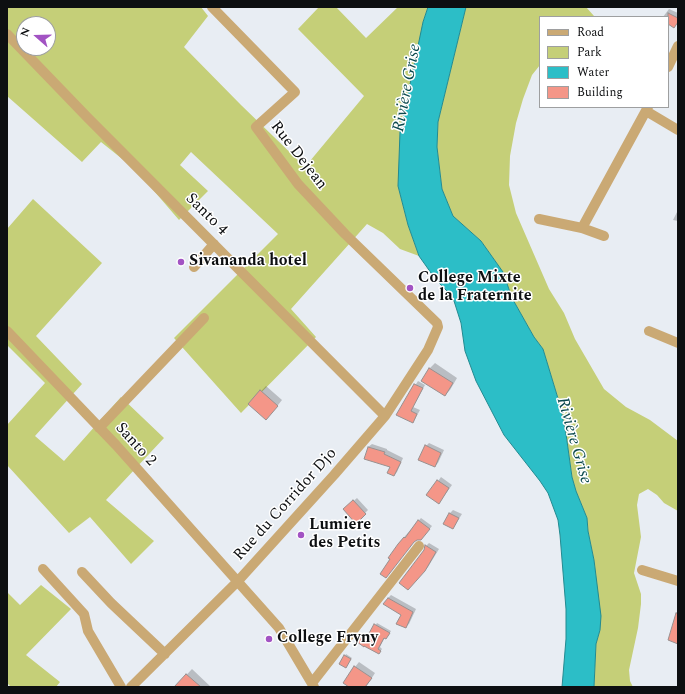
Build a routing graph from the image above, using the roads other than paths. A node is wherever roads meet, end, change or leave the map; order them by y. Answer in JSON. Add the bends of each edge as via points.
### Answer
{"nodes":[{"id":1,"x":212,"y":7,"type":"edge"},
{"id":2,"x":7,"y":34,"type":"edge"},
{"id":3,"x":678,"y":46,"type":"edge"},
{"id":4,"x":669,"y":65,"type":"edge"},
{"id":5,"x":647,"y":109,"type":"edge"},
{"id":6,"x":678,"y":130,"type":"edge"},
{"id":7,"x":539,"y":219,"type":"dead end"},
{"id":8,"x":582,"y":228,"type":"junction"},
{"id":9,"x":604,"y":236,"type":"dead end"},
{"id":10,"x":214,"y":244,"type":"junction"},
{"id":11,"x":194,"y":267,"type":"dead end"},
{"id":12,"x":204,"y":318,"type":"dead end"},
{"id":13,"x":437,"y":323,"type":"joint"},
{"id":14,"x":7,"y":331,"type":"edge"},
{"id":15,"x":649,"y":331,"type":"dead end"},
{"id":16,"x":678,"y":343,"type":"edge"},
{"id":17,"x":385,"y":416,"type":"junction"},
{"id":18,"x":99,"y":428,"type":"junction"},
{"id":19,"x":419,"y":546,"type":"dead end"},
{"id":20,"x":43,"y":569,"type":"dead end"},
{"id":21,"x":642,"y":570,"type":"dead end"},
{"id":22,"x":82,"y":572,"type":"dead end"},
{"id":23,"x":238,"y":581,"type":"junction"},
{"id":24,"x":678,"y":581,"type":"edge"},
{"id":25,"x":166,"y":654,"type":"junction"},
{"id":26,"x":313,"y":685,"type":"edge"},
{"id":27,"x":121,"y":687,"type":"edge"},
{"id":28,"x":131,"y":687,"type":"edge"}],
"edges":[{"from":1,"to":13,"type":"street","name":"Rue Dejean","via":[[295,92],[256,127],[298,184],[345,234]]},
{"from":2,"to":10,"type":"street","name":"Santo 4"},
{"from":3,"to":4,"type":"street"},
{"from":5,"to":6,"type":"street"},
{"from":5,"to":8,"type":"street"},
{"from":7,"to":8,"type":"street"},
{"from":8,"to":9,"type":"street"},
{"from":10,"to":11,"type":"street"},
{"from":10,"to":17,"type":"street","name":"Santo 4"},
{"from":12,"to":18,"type":"street"},
{"from":13,"to":17,"type":"street","name":"Rue du Corridor Djo","via":[[438,327],[428,350]]},
{"from":14,"to":18,"type":"street","name":"Santo 2"},
{"from":15,"to":16,"type":"street"},
{"from":17,"to":23,"type":"street","name":"Rue du Corridor Djo"},
{"from":18,"to":23,"type":"street","name":"Santo 2"},
{"from":19,"to":26,"type":"street"},
{"from":20,"to":27,"type":"street","via":[[84,614],[88,631]]},
{"from":21,"to":24,"type":"street"},
{"from":22,"to":25,"type":"street"},
{"from":23,"to":25,"type":"street","name":"Rue du Corridor Djo"},
{"from":23,"to":26,"type":"street","name":"Santo 2","via":[[279,628]]},
{"from":25,"to":28,"type":"street","name":"Rue du Corridor Djo"}]}
